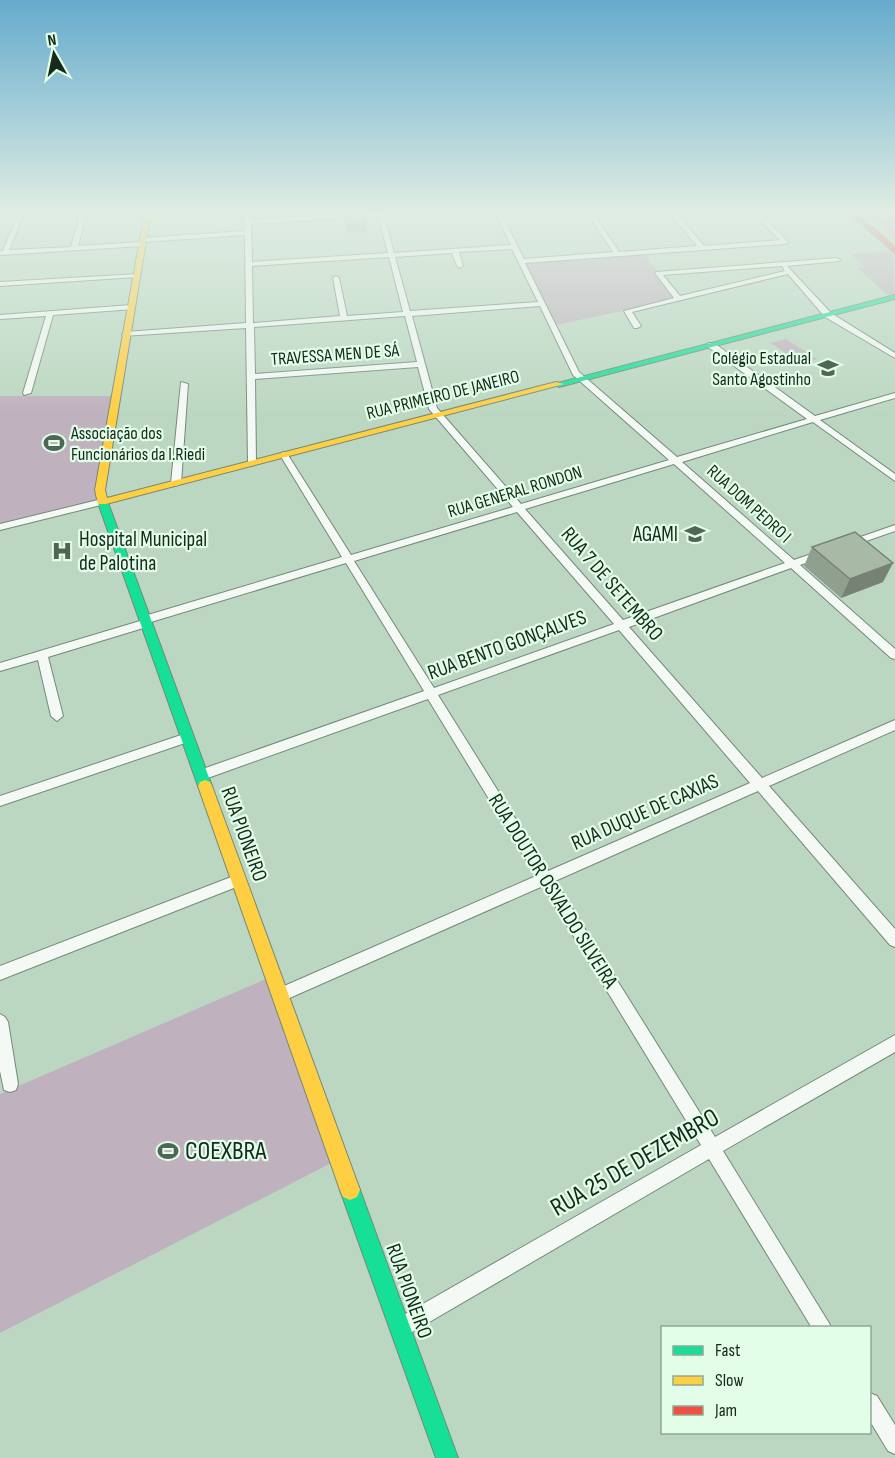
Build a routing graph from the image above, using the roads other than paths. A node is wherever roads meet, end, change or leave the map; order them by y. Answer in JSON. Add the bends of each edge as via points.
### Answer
{"nodes":[{"id":1,"x":75,"y":279,"type":"edge"},
{"id":2,"x":135,"y":279,"type":"edge"},
{"id":3,"x":249,"y":279,"type":"edge"},
{"id":4,"x":336,"y":279,"type":"edge"},
{"id":5,"x":398,"y":279,"type":"edge"},
{"id":6,"x":530,"y":279,"type":"edge"},
{"id":7,"x":663,"y":279,"type":"edge"},
{"id":8,"x":761,"y":279,"type":"edge"},
{"id":9,"x":796,"y":279,"type":"edge"},
{"id":10,"x":0,"y":284,"type":"edge"},
{"id":11,"x":895,"y":297,"type":"edge"},
{"id":12,"x":678,"y":299,"type":"junction"},
{"id":13,"x":542,"y":304,"type":"junction"},
{"id":14,"x":131,"y":308,"type":"junction"},
{"id":15,"x":50,"y":313,"type":"junction"},
{"id":16,"x":407,"y":314,"type":"junction"},
{"id":17,"x":828,"y":315,"type":"junction"},
{"id":18,"x":0,"y":317,"type":"edge"},
{"id":19,"x":344,"y":318,"type":"junction"},
{"id":20,"x":250,"y":325,"type":"junction"},
{"id":21,"x":637,"y":326,"type":"dead end"},
{"id":22,"x":126,"y":334,"type":"junction"},
{"id":23,"x":711,"y":345,"type":"junction"},
{"id":24,"x":895,"y":356,"type":"edge"},
{"id":25,"x":421,"y":364,"type":"junction"},
{"id":26,"x":578,"y":376,"type":"junction"},
{"id":27,"x":251,"y":377,"type":"junction"},
{"id":28,"x":184,"y":384,"type":"dead end"},
{"id":29,"x":27,"y":393,"type":"dead end"},
{"id":30,"x":895,"y":395,"type":"edge"},
{"id":31,"x":438,"y":415,"type":"junction"},
{"id":32,"x":814,"y":419,"type":"junction"},
{"id":33,"x":284,"y":455,"type":"junction"},
{"id":34,"x":676,"y":461,"type":"junction"},
{"id":35,"x":252,"y":463,"type":"junction"},
{"id":36,"x":895,"y":478,"type":"edge"},
{"id":37,"x":176,"y":483,"type":"junction"},
{"id":38,"x":102,"y":502,"type":"junction"},
{"id":39,"x":519,"y":508,"type":"junction"},
{"id":40,"x":0,"y":527,"type":"edge"},
{"id":41,"x":895,"y":528,"type":"edge"},
{"id":42,"x":348,"y":559,"type":"junction"},
{"id":43,"x":793,"y":564,"type":"junction"},
{"id":44,"x":145,"y":622,"type":"junction"},
{"id":45,"x":621,"y":625,"type":"junction"},
{"id":46,"x":42,"y":654,"type":"junction"},
{"id":47,"x":895,"y":655,"type":"edge"},
{"id":48,"x":0,"y":667,"type":"edge"},
{"id":49,"x":431,"y":693,"type":"junction"},
{"id":50,"x":57,"y":716,"type":"dead end"},
{"id":51,"x":895,"y":725,"type":"edge"},
{"id":52,"x":187,"y":738,"type":"junction"},
{"id":53,"x":201,"y":775,"type":"junction"},
{"id":54,"x":760,"y":784,"type":"junction"},
{"id":55,"x":0,"y":801,"type":"edge"},
{"id":56,"x":546,"y":878,"type":"junction"},
{"id":57,"x":239,"y":880,"type":"junction"},
{"id":58,"x":895,"y":940,"type":"edge"},
{"id":59,"x":0,"y":973,"type":"edge"},
{"id":60,"x":280,"y":995,"type":"junction"},
{"id":61,"x":0,"y":1022,"type":"edge"},
{"id":62,"x":895,"y":1043,"type":"edge"},
{"id":63,"x":10,"y":1084,"type":"dead end"},
{"id":64,"x":712,"y":1148,"type":"junction"},
{"id":65,"x":822,"y":1326,"type":"edge"},
{"id":66,"x":400,"y":1328,"type":"junction"},
{"id":67,"x":871,"y":1405,"type":"edge"},
{"id":68,"x":895,"y":1444,"type":"edge"},
{"id":69,"x":447,"y":1458,"type":"edge"}],
"edges":[{"from":1,"to":10,"type":"street"},
{"from":2,"to":14,"type":"street","name":"RUA PIONEIRO"},
{"from":3,"to":20,"type":"street"},
{"from":4,"to":19,"type":"street"},
{"from":5,"to":16,"type":"street","name":"RUA 7 DE SETEMBRO"},
{"from":6,"to":13,"type":"street","name":"RUA DOM PEDRO I"},
{"from":7,"to":12,"type":"street"},
{"from":8,"to":12,"type":"street"},
{"from":9,"to":17,"type":"street"},
{"from":11,"to":17,"type":"street","name":"RUA PRIMEIRO DE JANEIRO"},
{"from":12,"to":21,"type":"street","via":[[628,311]]},
{"from":13,"to":16,"type":"street"},
{"from":13,"to":26,"type":"street","name":"RUA DOM PEDRO I"},
{"from":14,"to":15,"type":"street"},
{"from":14,"to":22,"type":"street","name":"RUA PIONEIRO"},
{"from":15,"to":18,"type":"street"},
{"from":15,"to":29,"type":"street"},
{"from":16,"to":19,"type":"street"},
{"from":16,"to":25,"type":"street","name":"RUA 7 DE SETEMBRO"},
{"from":17,"to":23,"type":"street","name":"RUA PRIMEIRO DE JANEIRO"},
{"from":17,"to":24,"type":"street"},
{"from":19,"to":20,"type":"street"},
{"from":20,"to":22,"type":"street"},
{"from":20,"to":27,"type":"street"},
{"from":22,"to":38,"type":"street","name":"RUA PIONEIRO","via":[[100,490]]},
{"from":23,"to":26,"type":"street","name":"RUA PRIMEIRO DE JANEIRO"},
{"from":23,"to":32,"type":"street"},
{"from":25,"to":27,"type":"street","name":"TRAVESSA MEN DE SÁ"},
{"from":25,"to":31,"type":"street","name":"RUA 7 DE SETEMBRO"},
{"from":26,"to":31,"type":"street","name":"RUA PRIMEIRO DE JANEIRO"},
{"from":26,"to":34,"type":"street","name":"RUA DOM PEDRO I"},
{"from":27,"to":35,"type":"street"},
{"from":28,"to":37,"type":"street"},
{"from":30,"to":32,"type":"street","name":"RUA GENERAL RONDON"},
{"from":31,"to":33,"type":"street","name":"RUA PRIMEIRO DE JANEIRO"},
{"from":31,"to":39,"type":"street","name":"RUA 7 DE SETEMBRO"},
{"from":32,"to":34,"type":"street","name":"RUA GENERAL RONDON"},
{"from":32,"to":36,"type":"street"},
{"from":33,"to":35,"type":"street","name":"RUA PRIMEIRO DE JANEIRO"},
{"from":33,"to":42,"type":"street","name":"RUA DOUTOR OSVALDO SILVEIRA"},
{"from":34,"to":39,"type":"street","name":"RUA GENERAL RONDON"},
{"from":34,"to":43,"type":"street","name":"RUA DOM PEDRO I"},
{"from":35,"to":37,"type":"street","name":"RUA PRIMEIRO DE JANEIRO"},
{"from":37,"to":38,"type":"street","name":"RUA PRIMEIRO DE JANEIRO"},
{"from":38,"to":40,"type":"street","name":"RUA PRIMEIRO DE JANEIRO"},
{"from":38,"to":44,"type":"street","name":"RUA PIONEIRO"},
{"from":39,"to":42,"type":"street","name":"RUA GENERAL RONDON"},
{"from":39,"to":45,"type":"street","name":"RUA 7 DE SETEMBRO"},
{"from":41,"to":43,"type":"street","name":"RUA BENTO GONÇALVES"},
{"from":42,"to":44,"type":"street","name":"RUA GENERAL RONDON"},
{"from":42,"to":49,"type":"street","name":"RUA DOUTOR OSVALDO SILVEIRA"},
{"from":43,"to":45,"type":"street","name":"RUA BENTO GONÇALVES"},
{"from":43,"to":47,"type":"street","name":"RUA DOM PEDRO I"},
{"from":44,"to":46,"type":"street","name":"RUA GENERAL RONDON"},
{"from":44,"to":52,"type":"street","name":"RUA PIONEIRO"},
{"from":45,"to":49,"type":"street","name":"RUA BENTO GONÇALVES"},
{"from":45,"to":54,"type":"street","name":"RUA 7 DE SETEMBRO"},
{"from":46,"to":48,"type":"street","name":"RUA GENERAL RONDON"},
{"from":46,"to":50,"type":"street"},
{"from":49,"to":53,"type":"street","name":"RUA BENTO GONÇALVES"},
{"from":49,"to":56,"type":"street","name":"RUA DOUTOR OSVALDO SILVEIRA"},
{"from":51,"to":54,"type":"street","name":"RUA DUQUE DE CAXIAS"},
{"from":52,"to":53,"type":"street","name":"RUA PIONEIRO"},
{"from":52,"to":55,"type":"street"},
{"from":53,"to":57,"type":"street","name":"RUA PIONEIRO"},
{"from":54,"to":56,"type":"street","name":"RUA DUQUE DE CAXIAS"},
{"from":54,"to":58,"type":"street","name":"RUA 7 DE SETEMBRO"},
{"from":56,"to":60,"type":"street","name":"RUA DUQUE DE CAXIAS"},
{"from":56,"to":64,"type":"street","name":"RUA DOUTOR OSVALDO SILVEIRA"},
{"from":57,"to":59,"type":"street"},
{"from":57,"to":60,"type":"street","name":"RUA PIONEIRO"},
{"from":60,"to":66,"type":"street","name":"RUA PIONEIRO"},
{"from":61,"to":63,"type":"street"},
{"from":62,"to":64,"type":"street","name":"RUA 25 DE DEZEMBRO"},
{"from":64,"to":65,"type":"street","name":"RUA DOUTOR OSVALDO SILVEIRA"},
{"from":64,"to":66,"type":"street","name":"RUA 25 DE DEZEMBRO"},
{"from":66,"to":69,"type":"street","name":"RUA PIONEIRO"},
{"from":67,"to":68,"type":"street"}]}
